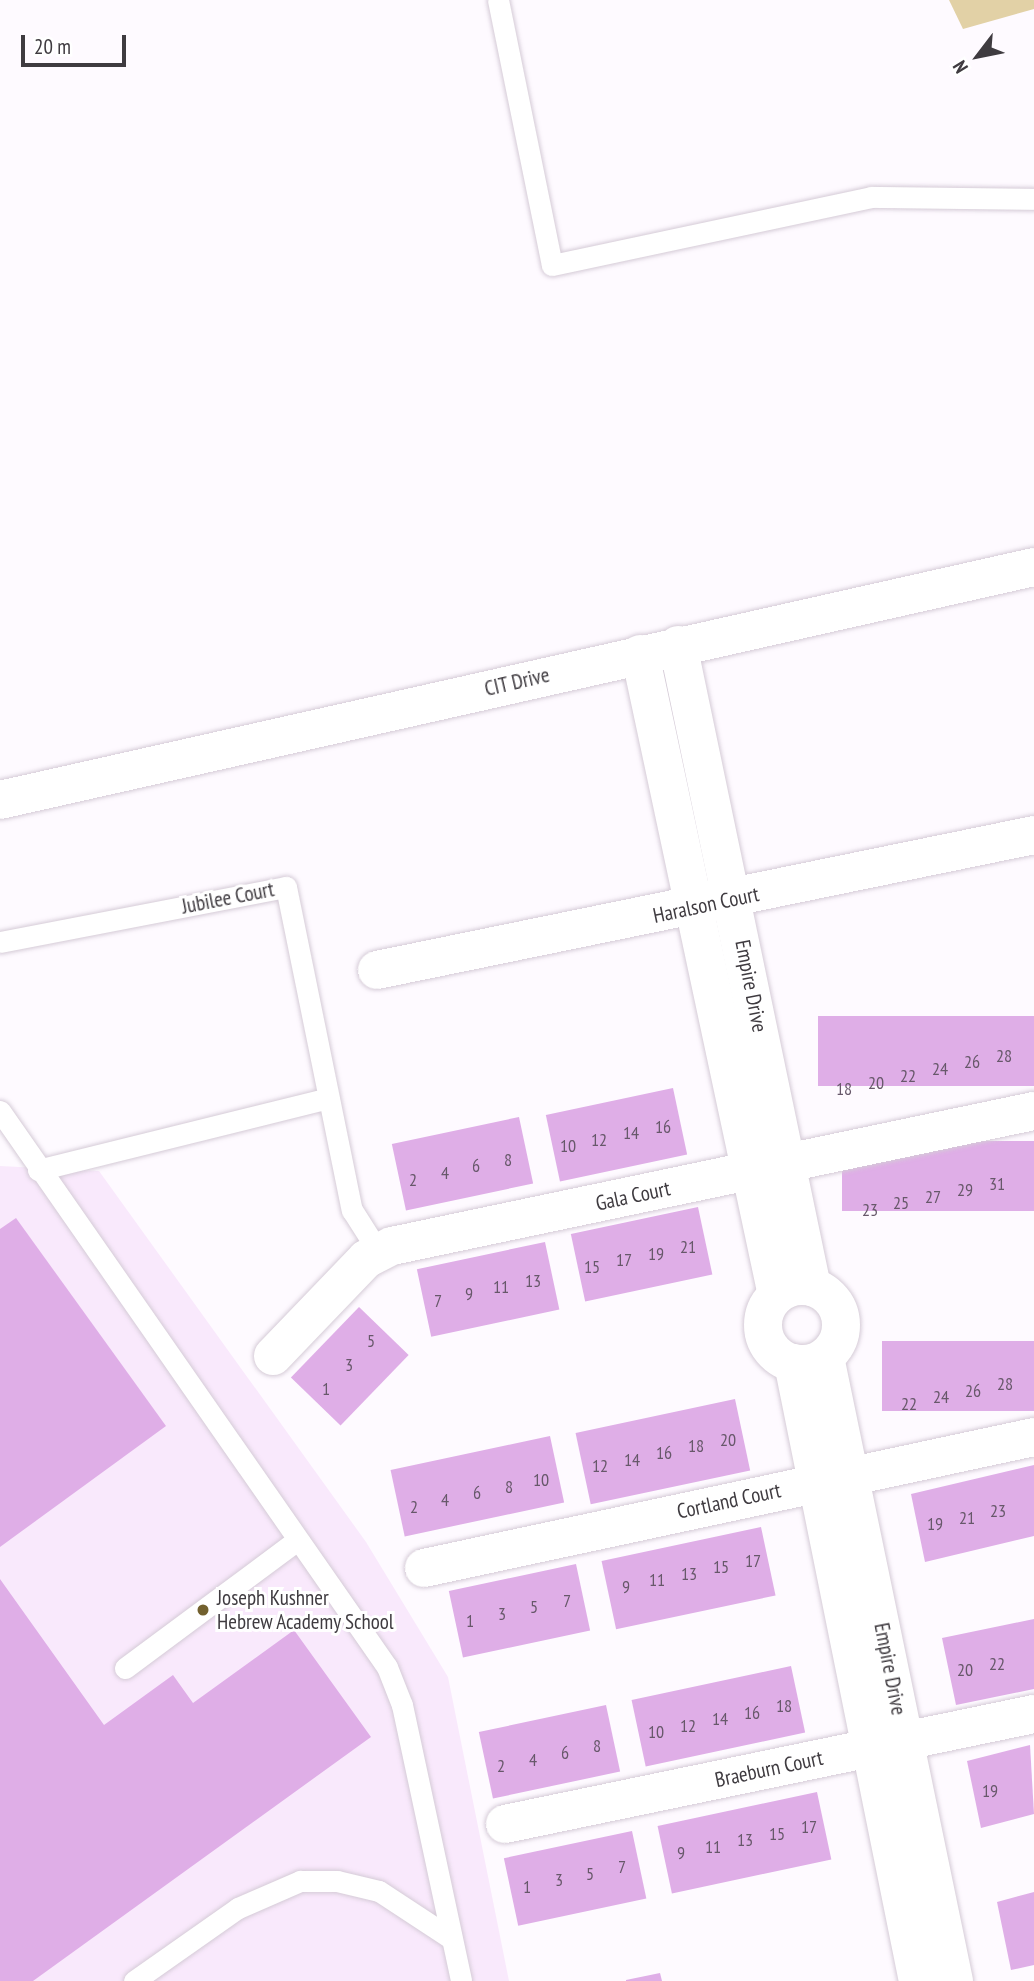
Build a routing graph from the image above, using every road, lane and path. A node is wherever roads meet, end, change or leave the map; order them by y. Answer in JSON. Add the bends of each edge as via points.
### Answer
{"nodes":[{"id":1,"x":498,"y":0,"type":"edge"},
{"id":2,"x":1034,"y":198,"type":"edge"},
{"id":3,"x":1034,"y":567,"type":"edge"},
{"id":4,"x":678,"y":645,"type":"junction"},
{"id":5,"x":640,"y":654,"type":"junction"},
{"id":6,"x":0,"y":800,"type":"edge"},
{"id":7,"x":1034,"y":835,"type":"edge"},
{"id":8,"x":733,"y":899,"type":"junction"},
{"id":9,"x":694,"y":908,"type":"junction"},
{"id":10,"x":0,"y":942,"type":"edge"},
{"id":11,"x":377,"y":971,"type":"dead end"},
{"id":12,"x":328,"y":1098,"type":"junction"},
{"id":13,"x":0,"y":1111,"type":"edge"},
{"id":14,"x":1034,"y":1111,"type":"edge"},
{"id":15,"x":787,"y":1165,"type":"junction"},
{"id":16,"x":38,"y":1170,"type":"junction"},
{"id":17,"x":750,"y":1172,"type":"junction"},
{"id":18,"x":378,"y":1251,"type":"junction"},
{"id":19,"x":794,"y":1291,"type":"junction"},
{"id":20,"x":273,"y":1356,"type":"dead end"},
{"id":21,"x":809,"y":1360,"type":"junction"},
{"id":22,"x":1034,"y":1437,"type":"edge"},
{"id":23,"x":833,"y":1478,"type":"junction"},
{"id":24,"x":296,"y":1541,"type":"junction"},
{"id":25,"x":424,"y":1568,"type":"dead end"},
{"id":26,"x":125,"y":1668,"type":"dead end"},
{"id":27,"x":1034,"y":1714,"type":"edge"},
{"id":28,"x":888,"y":1744,"type":"junction"},
{"id":29,"x":505,"y":1824,"type":"dead end"},
{"id":30,"x":453,"y":1939,"type":"junction"},
{"id":31,"x":134,"y":1981,"type":"edge"},
{"id":32,"x":461,"y":1981,"type":"edge"},
{"id":33,"x":918,"y":1981,"type":"edge"},
{"id":34,"x":954,"y":1981,"type":"edge"}],
"edges":[{"from":1,"to":2,"type":"lane","via":[[552,265],[871,197]]},
{"from":3,"to":4,"type":"street","name":"CIT Drive"},
{"from":4,"to":5,"type":"street","name":"CIT Drive"},
{"from":4,"to":8,"type":"street","name":"Empire Drive"},
{"from":5,"to":6,"type":"street","name":"CIT Drive"},
{"from":5,"to":9,"type":"street","name":"Empire Drive"},
{"from":7,"to":8,"type":"street","name":"Haralson Court"},
{"from":8,"to":9,"type":"street","name":"Haralson Court"},
{"from":8,"to":15,"type":"street","name":"Empire Drive"},
{"from":9,"to":11,"type":"street","name":"Haralson Court"},
{"from":9,"to":17,"type":"street","name":"Empire Drive"},
{"from":10,"to":12,"type":"lane","name":"Jubilee Court","via":[[286,887]]},
{"from":12,"to":16,"type":"lane"},
{"from":12,"to":18,"type":"lane","name":"Jubilee Court","via":[[352,1210]]},
{"from":13,"to":16,"type":"lane"},
{"from":14,"to":15,"type":"street","name":"Gala Court"},
{"from":15,"to":17,"type":"street","name":"Gala Court"},
{"from":15,"to":19,"type":"street","name":"Empire Drive"},
{"from":16,"to":24,"type":"lane"},
{"from":17,"to":18,"type":"street","name":"Gala Court"},
{"from":17,"to":19,"type":"street","name":"Empire Drive"},
{"from":18,"to":20,"type":"street"},
{"from":19,"to":21,"type":"street","via":[[763,1330],[775,1354]]},
{"from":19,"to":21,"type":"street","via":[[833,1300],[842,1324]]},
{"from":21,"to":23,"type":"street","name":"Empire Drive"},
{"from":22,"to":23,"type":"street","name":"Cortland Court"},
{"from":23,"to":25,"type":"street","name":"Cortland Court"},
{"from":23,"to":28,"type":"street","name":"Empire Drive"},
{"from":24,"to":26,"type":"lane"},
{"from":24,"to":30,"type":"lane","via":[[392,1679]]},
{"from":27,"to":28,"type":"street","name":"Braeburn Court"},
{"from":28,"to":29,"type":"street","name":"Braeburn Court"},
{"from":28,"to":33,"type":"street","name":"Empire Drive"},
{"from":28,"to":34,"type":"street","name":"Empire Drive"},
{"from":30,"to":31,"type":"lane","via":[[379,1891],[337,1881],[300,1881],[238,1908]]},
{"from":30,"to":32,"type":"lane"}]}
